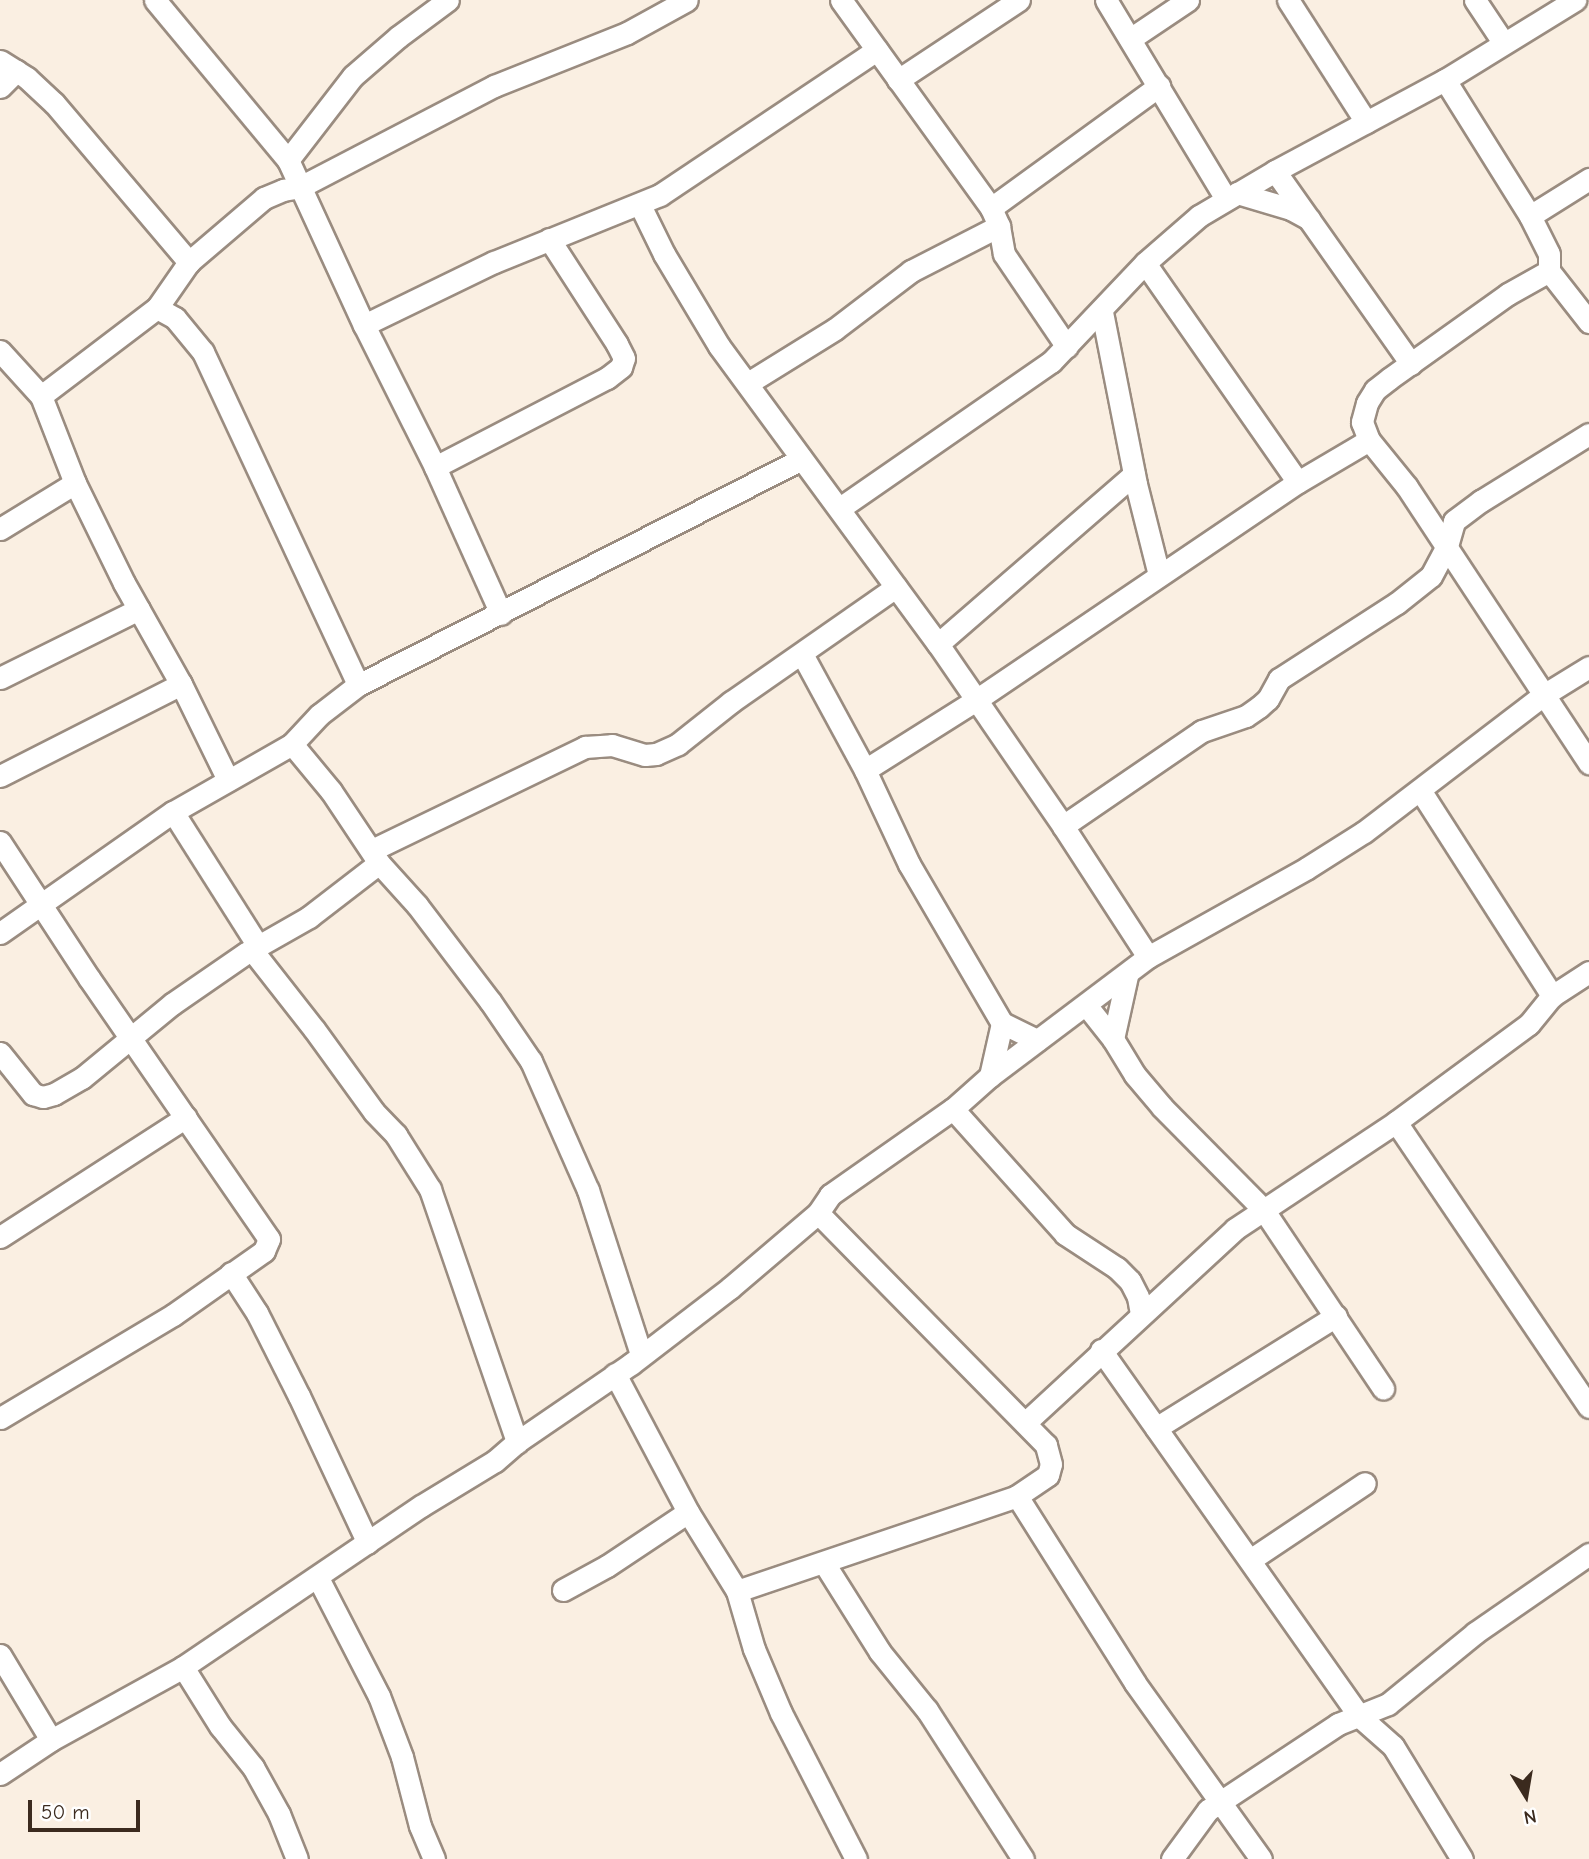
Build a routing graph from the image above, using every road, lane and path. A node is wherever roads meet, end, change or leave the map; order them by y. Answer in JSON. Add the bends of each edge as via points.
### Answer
{"nodes":[{"id":1,"x":155,"y":0,"type":"edge"},
{"id":2,"x":448,"y":0,"type":"edge"},
{"id":3,"x":687,"y":0,"type":"edge"},
{"id":4,"x":841,"y":0,"type":"edge"},
{"id":5,"x":1019,"y":0,"type":"edge"},
{"id":6,"x":1106,"y":0,"type":"edge"},
{"id":7,"x":1188,"y":0,"type":"edge"},
{"id":8,"x":1288,"y":0,"type":"edge"},
{"id":9,"x":1475,"y":0,"type":"edge"},
{"id":10,"x":1575,"y":0,"type":"edge"},
{"id":11,"x":1130,"y":39,"type":"junction"},
{"id":12,"x":1503,"y":43,"type":"junction"},
{"id":13,"x":877,"y":50,"type":"junction"},
{"id":14,"x":8,"y":66,"type":"edge"},
{"id":15,"x":898,"y":79,"type":"junction"},
{"id":16,"x":1444,"y":80,"type":"junction"},
{"id":17,"x":1159,"y":86,"type":"junction"},
{"id":18,"x":0,"y":87,"type":"edge"},
{"id":19,"x":1366,"y":122,"type":"junction"},
{"id":20,"x":288,"y":160,"type":"junction"},
{"id":21,"x":1275,"y":171,"type":"junction"},
{"id":22,"x":1589,"y":179,"type":"edge"},
{"id":23,"x":300,"y":187,"type":"junction"},
{"id":24,"x":1231,"y":196,"type":"junction"},
{"id":25,"x":640,"y":205,"type":"junction"},
{"id":26,"x":1530,"y":216,"type":"junction"},
{"id":27,"x":995,"y":217,"type":"junction"},
{"id":28,"x":1311,"y":220,"type":"junction"},
{"id":29,"x":549,"y":239,"type":"junction"},
{"id":30,"x":189,"y":262,"type":"junction"},
{"id":31,"x":1145,"y":263,"type":"junction"},
{"id":32,"x":1549,"y":271,"type":"junction"},
{"id":33,"x":157,"y":308,"type":"junction"},
{"id":34,"x":1101,"y":312,"type":"junction"},
{"id":35,"x":1589,"y":322,"type":"edge"},
{"id":36,"x":364,"y":325,"type":"junction"},
{"id":37,"x":1067,"y":347,"type":"junction"},
{"id":38,"x":0,"y":351,"type":"edge"},
{"id":39,"x":1411,"y":364,"type":"junction"},
{"id":40,"x":748,"y":383,"type":"junction"},
{"id":41,"x":41,"y":396,"type":"junction"},
{"id":42,"x":1589,"y":433,"type":"edge"},
{"id":43,"x":1369,"y":440,"type":"junction"},
{"id":44,"x":802,"y":460,"type":"junction"},
{"id":45,"x":435,"y":467,"type":"junction"},
{"id":46,"x":1134,"y":474,"type":"junction"},
{"id":47,"x":1298,"y":482,"type":"junction"},
{"id":48,"x":75,"y":483,"type":"junction"},
{"id":49,"x":840,"y":508,"type":"junction"},
{"id":50,"x":0,"y":529,"type":"edge"},
{"id":51,"x":1447,"y":545,"type":"junction"},
{"id":52,"x":1159,"y":575,"type":"junction"},
{"id":53,"x":896,"y":587,"type":"junction"},
{"id":54,"x":139,"y":609,"type":"junction"},
{"id":55,"x":501,"y":614,"type":"junction"},
{"id":56,"x":938,"y":644,"type":"junction"},
{"id":57,"x":802,"y":654,"type":"junction"},
{"id":58,"x":1589,"y":667,"type":"edge"},
{"id":59,"x":0,"y":678,"type":"edge"},
{"id":60,"x":181,"y":684,"type":"junction"},
{"id":61,"x":358,"y":685,"type":"junction"},
{"id":62,"x":1542,"y":696,"type":"junction"},
{"id":63,"x":976,"y":701,"type":"junction"},
{"id":64,"x":292,"y":744,"type":"junction"},
{"id":65,"x":1589,"y":763,"type":"edge"},
{"id":66,"x":865,"y":770,"type":"junction"},
{"id":67,"x":0,"y":776,"type":"edge"},
{"id":68,"x":228,"y":780,"type":"junction"},
{"id":69,"x":1420,"y":790,"type":"junction"},
{"id":70,"x":173,"y":812,"type":"junction"},
{"id":71,"x":1063,"y":826,"type":"junction"},
{"id":72,"x":0,"y":842,"type":"edge"},
{"id":73,"x":375,"y":857,"type":"junction"},
{"id":74,"x":40,"y":903,"type":"junction"},
{"id":75,"x":0,"y":933,"type":"edge"},
{"id":76,"x":255,"y":948,"type":"junction"},
{"id":77,"x":1148,"y":957,"type":"junction"},
{"id":78,"x":1589,"y":972,"type":"edge"},
{"id":79,"x":1127,"y":976,"type":"junction"},
{"id":80,"x":1552,"y":996,"type":"junction"},
{"id":81,"x":1086,"y":1005,"type":"junction"},
{"id":82,"x":1002,"y":1023,"type":"junction"},
{"id":83,"x":132,"y":1039,"type":"junction"},
{"id":84,"x":1113,"y":1039,"type":"junction"},
{"id":85,"x":1037,"y":1040,"type":"junction"},
{"id":86,"x":0,"y":1053,"type":"edge"},
{"id":87,"x":990,"y":1076,"type":"junction"},
{"id":88,"x":953,"y":1110,"type":"junction"},
{"id":89,"x":186,"y":1117,"type":"junction"},
{"id":90,"x":1396,"y":1122,"type":"junction"},
{"id":91,"x":1263,"y":1209,"type":"junction"},
{"id":92,"x":818,"y":1213,"type":"junction"},
{"id":93,"x":0,"y":1237,"type":"edge"},
{"id":94,"x":231,"y":1273,"type":"junction"},
{"id":95,"x":1141,"y":1314,"type":"junction"},
{"id":96,"x":1336,"y":1316,"type":"junction"},
{"id":97,"x":1101,"y":1350,"type":"junction"},
{"id":98,"x":641,"y":1354,"type":"junction"},
{"id":99,"x":615,"y":1374,"type":"junction"},
{"id":100,"x":1383,"y":1388,"type":"dead end"},
{"id":101,"x":1589,"y":1407,"type":"edge"},
{"id":102,"x":0,"y":1418,"type":"edge"},
{"id":103,"x":1025,"y":1423,"type":"junction"},
{"id":104,"x":1156,"y":1428,"type":"junction"},
{"id":105,"x":517,"y":1442,"type":"junction"},
{"id":106,"x":1365,"y":1483,"type":"dead end"},
{"id":107,"x":1017,"y":1496,"type":"junction"},
{"id":108,"x":688,"y":1512,"type":"junction"},
{"id":109,"x":368,"y":1543,"type":"junction"},
{"id":110,"x":1589,"y":1555,"type":"edge"},
{"id":111,"x":1250,"y":1560,"type":"junction"},
{"id":112,"x":824,"y":1563,"type":"junction"},
{"id":113,"x":318,"y":1578,"type":"junction"},
{"id":114,"x":563,"y":1590,"type":"dead end"},
{"id":115,"x":737,"y":1591,"type":"junction"},
{"id":116,"x":0,"y":1655,"type":"edge"},
{"id":117,"x":183,"y":1667,"type":"junction"},
{"id":118,"x":1359,"y":1716,"type":"junction"},
{"id":119,"x":51,"y":1740,"type":"junction"},
{"id":120,"x":0,"y":1774,"type":"edge"},
{"id":121,"x":1218,"y":1803,"type":"junction"},
{"id":122,"x":297,"y":1859,"type":"edge"},
{"id":123,"x":434,"y":1859,"type":"edge"},
{"id":124,"x":856,"y":1859,"type":"edge"},
{"id":125,"x":1023,"y":1859,"type":"edge"},
{"id":126,"x":1172,"y":1859,"type":"edge"},
{"id":127,"x":1261,"y":1859,"type":"edge"},
{"id":128,"x":1462,"y":1859,"type":"edge"}],
"edges":[{"from":1,"to":20,"type":"street"},
{"from":2,"to":20,"type":"street","via":[[353,76]]},
{"from":3,"to":23,"type":"street","via":[[627,33],[494,86]]},
{"from":4,"to":13,"type":"street"},
{"from":5,"to":15,"type":"street"},
{"from":6,"to":11,"type":"street"},
{"from":7,"to":11,"type":"street"},
{"from":8,"to":19,"type":"street"},
{"from":9,"to":12,"type":"street"},
{"from":10,"to":12,"type":"street"},
{"from":11,"to":17,"type":"street"},
{"from":12,"to":16,"type":"street"},
{"from":13,"to":15,"type":"street"},
{"from":13,"to":25,"type":"street"},
{"from":14,"to":18,"type":"street"},
{"from":14,"to":30,"type":"street","via":[[54,103]]},
{"from":15,"to":27,"type":"street"},
{"from":16,"to":19,"type":"street"},
{"from":16,"to":26,"type":"street"},
{"from":17,"to":24,"type":"street"},
{"from":17,"to":27,"type":"street"},
{"from":19,"to":21,"type":"street"},
{"from":20,"to":23,"type":"street"},
{"from":21,"to":24,"type":"street"},
{"from":21,"to":28,"type":"street"},
{"from":22,"to":26,"type":"street"},
{"from":23,"to":30,"type":"street","via":[[264,198]]},
{"from":23,"to":36,"type":"street"},
{"from":24,"to":28,"type":"street","via":[[1291,209]]},
{"from":24,"to":31,"type":"street","via":[[1199,216]]},
{"from":25,"to":29,"type":"street"},
{"from":25,"to":40,"type":"street","via":[[690,299]]},
{"from":26,"to":32,"type":"street","via":[[1549,254]]},
{"from":27,"to":37,"type":"street","via":[[1004,254]]},
{"from":27,"to":40,"type":"street","via":[[911,271],[835,329]]},
{"from":28,"to":39,"type":"street"},
{"from":29,"to":36,"type":"street"},
{"from":29,"to":45,"type":"street","via":[[617,344],[624,358],[621,367]]},
{"from":30,"to":33,"type":"street"},
{"from":31,"to":34,"type":"street"},
{"from":31,"to":47,"type":"street"},
{"from":32,"to":35,"type":"street"},
{"from":32,"to":39,"type":"street","via":[[1508,294]]},
{"from":33,"to":41,"type":"street"},
{"from":33,"to":61,"type":"street","via":[[175,318],[203,352]]},
{"from":34,"to":37,"type":"street"},
{"from":34,"to":46,"type":"street"},
{"from":36,"to":45,"type":"street"},
{"from":37,"to":49,"type":"street","via":[[959,428]]},
{"from":38,"to":41,"type":"street"},
{"from":39,"to":43,"type":"street","via":[[1375,390],[1367,402],[1363,422]]},
{"from":40,"to":44,"type":"street"},
{"from":41,"to":48,"type":"street"},
{"from":42,"to":51,"type":"street","via":[[1454,522]]},
{"from":43,"to":47,"type":"street"},
{"from":43,"to":51,"type":"street"},
{"from":44,"to":49,"type":"street"},
{"from":44,"to":55,"type":"street"},
{"from":45,"to":55,"type":"street"},
{"from":46,"to":52,"type":"street"},
{"from":46,"to":56,"type":"street"},
{"from":47,"to":52,"type":"street"},
{"from":48,"to":50,"type":"street"},
{"from":48,"to":54,"type":"street"},
{"from":49,"to":53,"type":"street"},
{"from":51,"to":62,"type":"street"},
{"from":51,"to":71,"type":"street","via":[[1431,576],[1279,679],[1259,707],[1202,731]]},
{"from":52,"to":63,"type":"street"},
{"from":53,"to":56,"type":"street"},
{"from":53,"to":57,"type":"street"},
{"from":54,"to":59,"type":"street"},
{"from":54,"to":60,"type":"street"},
{"from":55,"to":61,"type":"street"},
{"from":56,"to":63,"type":"street"},
{"from":57,"to":66,"type":"street"},
{"from":57,"to":73,"type":"street","via":[[678,744],[645,755],[612,746],[585,747]]},
{"from":58,"to":62,"type":"street"},
{"from":60,"to":67,"type":"street"},
{"from":60,"to":68,"type":"street"},
{"from":61,"to":64,"type":"street","via":[[318,715]]},
{"from":62,"to":65,"type":"street"},
{"from":62,"to":69,"type":"street"},
{"from":63,"to":66,"type":"street"},
{"from":63,"to":71,"type":"street"},
{"from":64,"to":68,"type":"street"},
{"from":64,"to":73,"type":"street","via":[[331,791]]},
{"from":66,"to":82,"type":"street","via":[[909,864]]},
{"from":68,"to":70,"type":"street"},
{"from":69,"to":77,"type":"street","via":[[1307,869]]},
{"from":69,"to":80,"type":"street"},
{"from":70,"to":74,"type":"street"},
{"from":70,"to":76,"type":"street"},
{"from":71,"to":77,"type":"street"},
{"from":72,"to":74,"type":"street"},
{"from":73,"to":76,"type":"street","via":[[309,918]]},
{"from":73,"to":98,"type":"street","via":[[490,1001],[536,1070],[588,1190]]},
{"from":74,"to":75,"type":"street"},
{"from":74,"to":83,"type":"street"},
{"from":76,"to":83,"type":"street","via":[[172,1004]]},
{"from":76,"to":105,"type":"street","via":[[374,1112],[396,1135],[430,1189]]},
{"from":77,"to":79,"type":"street"},
{"from":78,"to":80,"type":"street"},
{"from":79,"to":81,"type":"street"},
{"from":79,"to":84,"type":"street"},
{"from":80,"to":90,"type":"street","via":[[1529,1024]]},
{"from":81,"to":84,"type":"street"},
{"from":81,"to":85,"type":"street"},
{"from":82,"to":85,"type":"street"},
{"from":82,"to":87,"type":"street"},
{"from":83,"to":86,"type":"street","via":[[82,1078],[43,1097],[33,1094]]},
{"from":83,"to":89,"type":"street"},
{"from":84,"to":91,"type":"street","via":[[1135,1075],[1163,1107]]},
{"from":85,"to":87,"type":"street"},
{"from":87,"to":88,"type":"street"},
{"from":88,"to":92,"type":"street","via":[[830,1195]]},
{"from":88,"to":95,"type":"street","via":[[1065,1234],[1130,1281]]},
{"from":89,"to":93,"type":"street"},
{"from":89,"to":94,"type":"street","via":[[269,1239],[264,1251]]},
{"from":90,"to":91,"type":"street"},
{"from":90,"to":101,"type":"street"},
{"from":91,"to":95,"type":"street"},
{"from":91,"to":96,"type":"street"},
{"from":92,"to":98,"type":"street","via":[[730,1288]]},
{"from":92,"to":103,"type":"street"},
{"from":94,"to":102,"type":"street","via":[[173,1315]]},
{"from":94,"to":109,"type":"street","via":[[299,1395]]},
{"from":95,"to":97,"type":"street"},
{"from":96,"to":100,"type":"street"},
{"from":96,"to":104,"type":"street"},
{"from":97,"to":103,"type":"street"},
{"from":97,"to":104,"type":"street"},
{"from":98,"to":99,"type":"street"},
{"from":99,"to":105,"type":"street"},
{"from":99,"to":108,"type":"street"},
{"from":103,"to":107,"type":"street","via":[[1046,1445],[1051,1464],[1048,1475]]},
{"from":104,"to":111,"type":"street"},
{"from":105,"to":109,"type":"street"},
{"from":106,"to":111,"type":"street"},
{"from":107,"to":112,"type":"street"},
{"from":107,"to":121,"type":"street","via":[[1135,1683]]},
{"from":108,"to":114,"type":"street"},
{"from":108,"to":115,"type":"street"},
{"from":109,"to":113,"type":"street"},
{"from":110,"to":118,"type":"street","via":[[1475,1633],[1388,1704]]},
{"from":111,"to":118,"type":"street"},
{"from":112,"to":115,"type":"street"},
{"from":112,"to":125,"type":"street"},
{"from":113,"to":117,"type":"street"},
{"from":113,"to":123,"type":"street","via":[[379,1696]]},
{"from":115,"to":124,"type":"street","via":[[754,1649],[781,1713]]},
{"from":116,"to":119,"type":"street"},
{"from":117,"to":119,"type":"street"},
{"from":117,"to":122,"type":"street","via":[[220,1726],[253,1767]]},
{"from":118,"to":121,"type":"street","via":[[1338,1724]]},
{"from":118,"to":128,"type":"street","via":[[1393,1746]]},
{"from":119,"to":120,"type":"street"},
{"from":121,"to":126,"type":"street","via":[[1196,1824]]},
{"from":121,"to":127,"type":"street"}]}
